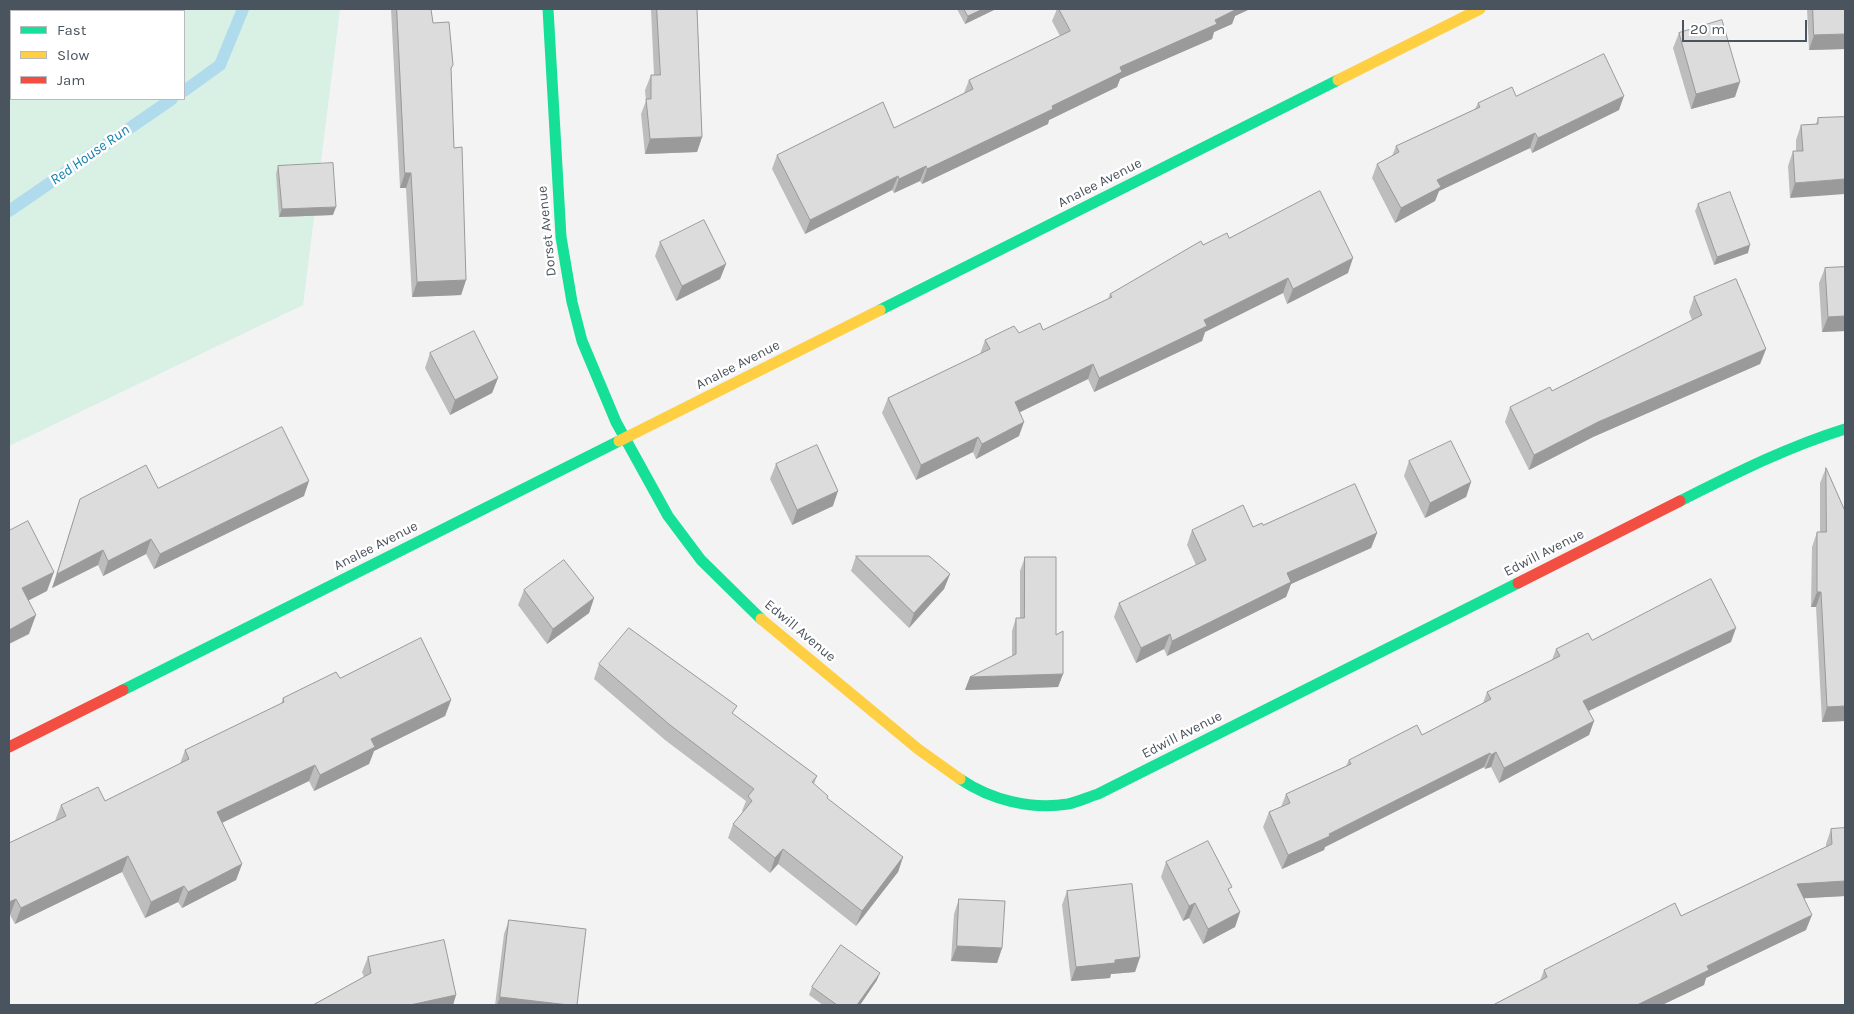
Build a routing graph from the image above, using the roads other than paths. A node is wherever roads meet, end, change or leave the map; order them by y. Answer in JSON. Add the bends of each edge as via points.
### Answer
{"nodes":[{"id":1,"x":548,"y":9,"type":"edge"},
{"id":2,"x":1480,"y":9,"type":"edge"},
{"id":3,"x":1845,"y":429,"type":"edge"},
{"id":4,"x":625,"y":439,"type":"junction"},
{"id":5,"x":9,"y":747,"type":"edge"}],
"edges":[{"from":1,"to":4,"type":"street","name":"Dorset Avenue","via":[[558,204],[565,270],[577,324],[596,380]]},
{"from":2,"to":4,"type":"street","name":"Analee Avenue"},
{"from":3,"to":4,"type":"street","name":"Edwill Avenue","via":[[1750,466],[1098,794],[1068,804],[1036,806],[1004,802],[976,790],[940,766],[751,610],[711,572],[678,531],[649,486]]},
{"from":4,"to":5,"type":"street","name":"Analee Avenue"}]}
